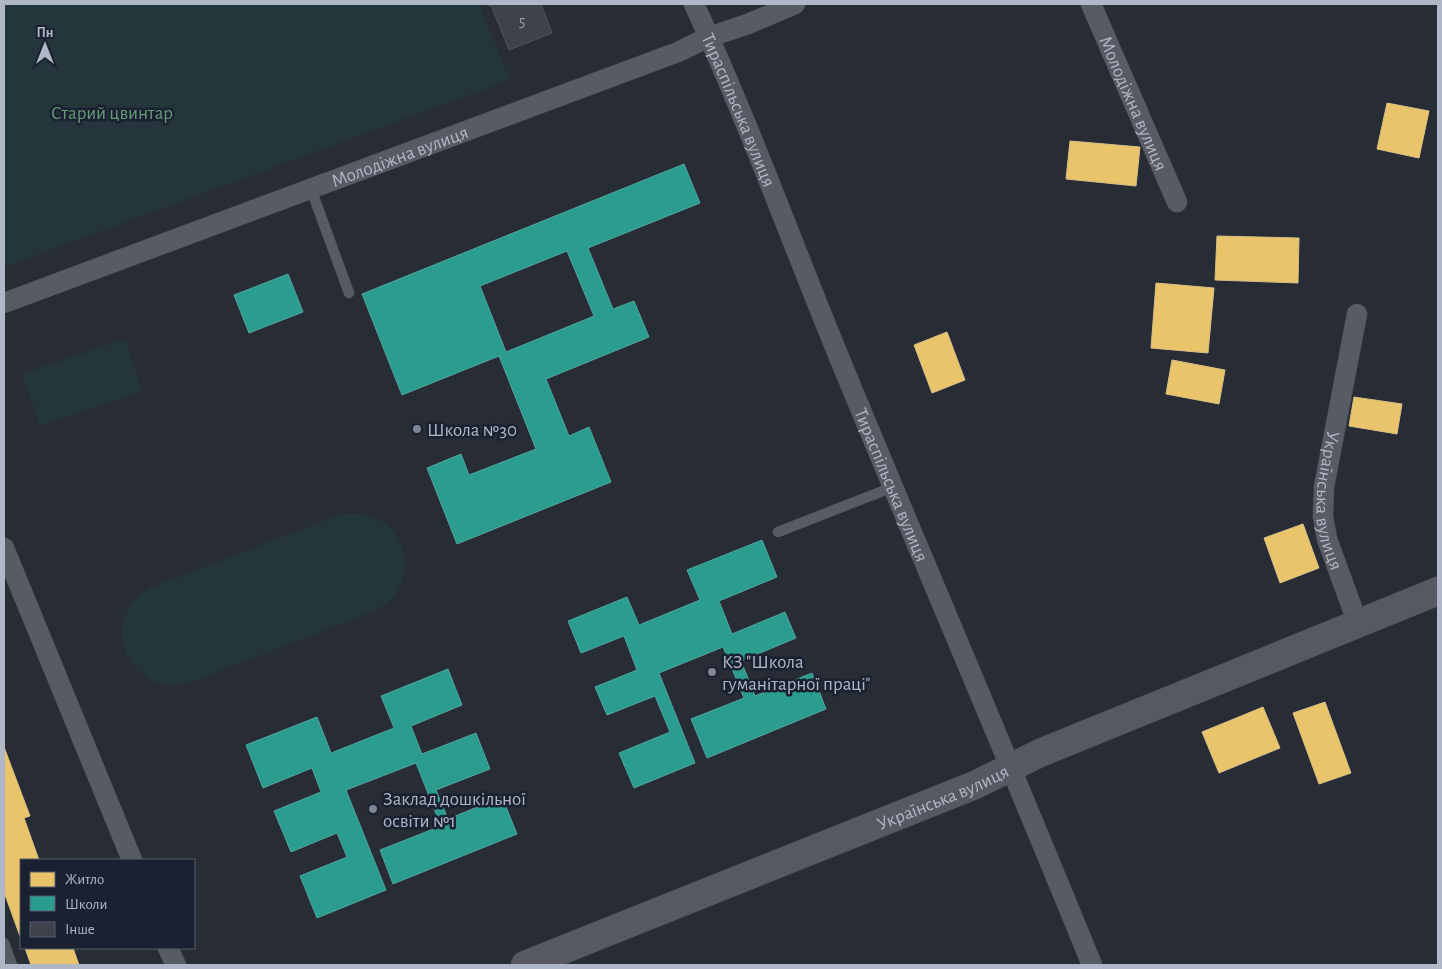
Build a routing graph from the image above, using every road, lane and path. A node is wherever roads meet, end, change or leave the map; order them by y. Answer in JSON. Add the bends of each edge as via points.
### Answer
{"nodes":[{"id":1,"x":694,"y":4,"type":"edge"},
{"id":2,"x":795,"y":4,"type":"edge"},
{"id":3,"x":1091,"y":4,"type":"edge"},
{"id":4,"x":709,"y":37,"type":"junction"},
{"id":5,"x":310,"y":189,"type":"junction"},
{"id":6,"x":1176,"y":202,"type":"dead end"},
{"id":7,"x":349,"y":293,"type":"dead end"},
{"id":8,"x":4,"y":304,"type":"edge"},
{"id":9,"x":1357,"y":314,"type":"dead end"},
{"id":10,"x":893,"y":487,"type":"junction"},
{"id":11,"x":778,"y":532,"type":"dead end"},
{"id":12,"x":4,"y":548,"type":"edge"},
{"id":13,"x":1438,"y":591,"type":"edge"},
{"id":14,"x":1358,"y":624,"type":"junction"},
{"id":15,"x":1011,"y":767,"type":"junction"},
{"id":16,"x":132,"y":859,"type":"edge"},
{"id":17,"x":4,"y":944,"type":"edge"},
{"id":18,"x":168,"y":949,"type":"edge"},
{"id":19,"x":12,"y":965,"type":"edge"},
{"id":20,"x":176,"y":965,"type":"edge"},
{"id":21,"x":526,"y":965,"type":"edge"},
{"id":22,"x":1092,"y":965,"type":"edge"}],
"edges":[{"from":1,"to":4,"type":"street","name":"Тираспільська вулиця"},
{"from":2,"to":4,"type":"street","name":"Молодіжна вулиця"},
{"from":3,"to":6,"type":"street","name":"Молодіжна вулиця"},
{"from":4,"to":5,"type":"street","name":"Молодіжна вулиця","via":[[678,52]]},
{"from":4,"to":10,"type":"street","name":"Тираспільська вулиця"},
{"from":5,"to":7,"type":"lane"},
{"from":5,"to":8,"type":"street","name":"Молодіжна вулиця"},
{"from":9,"to":14,"type":"street","name":"Українська вулиця","via":[[1324,487],[1324,516],[1327,538]]},
{"from":10,"to":11,"type":"lane"},
{"from":10,"to":15,"type":"street","name":"Тираспільська вулиця"},
{"from":12,"to":16,"type":"street"},
{"from":13,"to":14,"type":"street","name":"Українська вулиця"},
{"from":14,"to":15,"type":"street","name":"Українська вулиця"},
{"from":15,"to":21,"type":"street","name":"Українська вулиця","via":[[975,785]]},
{"from":15,"to":22,"type":"street","name":"Тираспільська вулиця"},
{"from":17,"to":19,"type":"lane"},
{"from":18,"to":20,"type":"street"}]}
